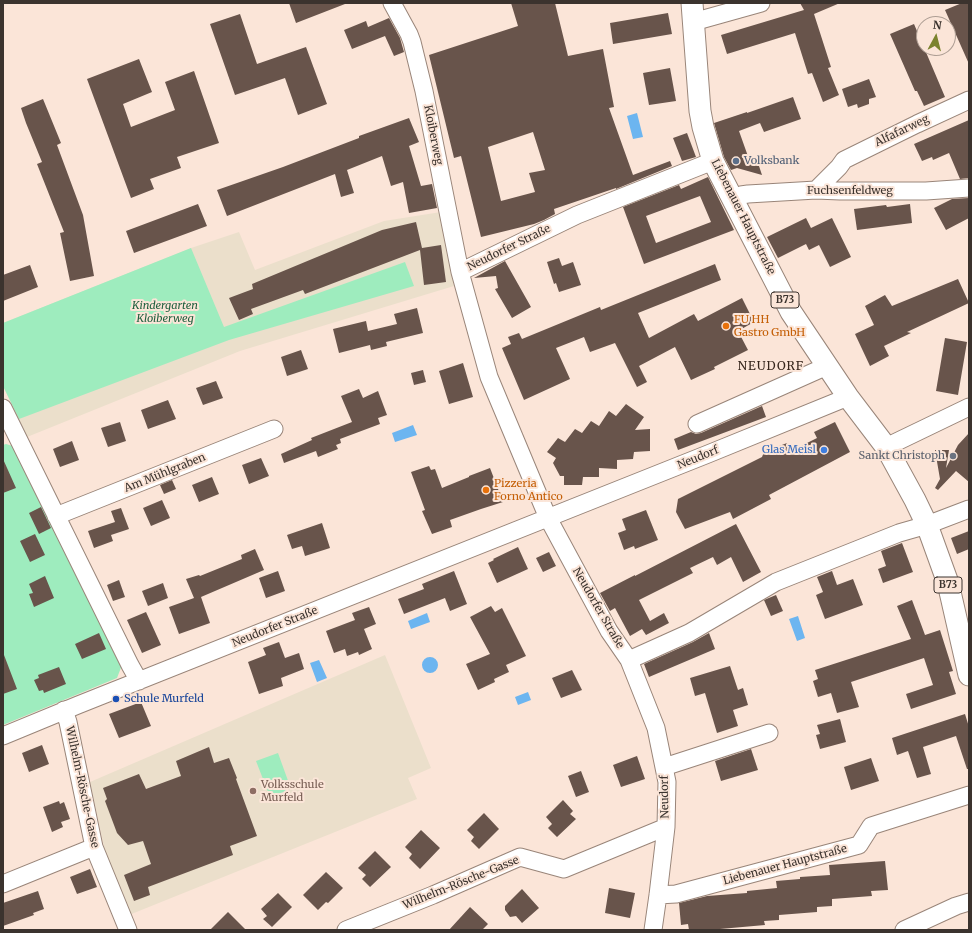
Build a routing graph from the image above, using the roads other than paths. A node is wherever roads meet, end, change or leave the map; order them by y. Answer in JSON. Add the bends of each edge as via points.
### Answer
{"nodes":[{"id":1,"x":392,"y":3,"type":"edge"},
{"id":2,"x":760,"y":3,"type":"edge"},
{"id":3,"x":693,"y":12,"type":"edge"},
{"id":4,"x":969,"y":100,"type":"edge"},
{"id":5,"x":969,"y":113,"type":"edge"},
{"id":6,"x":713,"y":161,"type":"junction"},
{"id":7,"x":839,"y":167,"type":"junction"},
{"id":8,"x":969,"y":188,"type":"edge"},
{"id":9,"x":816,"y":190,"type":"junction"},
{"id":10,"x":732,"y":198,"type":"junction"},
{"id":11,"x":460,"y":272,"type":"junction"},
{"id":12,"x":827,"y":366,"type":"junction"},
{"id":13,"x":848,"y":397,"type":"junction"},
{"id":14,"x":969,"y":407,"type":"edge"},
{"id":15,"x":3,"y":408,"type":"edge"},
{"id":16,"x":697,"y":424,"type":"dead end"},
{"id":17,"x":274,"y":429,"type":"dead end"},
{"id":18,"x":8,"y":431,"type":"edge"},
{"id":19,"x":886,"y":447,"type":"junction"},
{"id":20,"x":969,"y":510,"type":"edge"},
{"id":21,"x":56,"y":516,"type":"junction"},
{"id":22,"x":548,"y":518,"type":"junction"},
{"id":23,"x":927,"y":526,"type":"junction"},
{"id":24,"x":629,"y":660,"type":"junction"},
{"id":25,"x":969,"y":675,"type":"edge"},
{"id":26,"x":139,"y":681,"type":"junction"},
{"id":27,"x":64,"y":710,"type":"junction"},
{"id":28,"x":769,"y":733,"type":"dead end"},
{"id":29,"x":3,"y":736,"type":"edge"},
{"id":30,"x":664,"y":766,"type":"junction"},
{"id":31,"x":969,"y":795,"type":"edge"},
{"id":32,"x":666,"y":827,"type":"junction"},
{"id":33,"x":94,"y":847,"type":"junction"},
{"id":34,"x":3,"y":884,"type":"edge"},
{"id":35,"x":658,"y":895,"type":"junction"},
{"id":36,"x":969,"y":902,"type":"edge"},
{"id":37,"x":128,"y":930,"type":"edge"},
{"id":38,"x":346,"y":930,"type":"edge"},
{"id":39,"x":653,"y":930,"type":"edge"},
{"id":40,"x":904,"y":930,"type":"edge"}],
"edges":[{"from":1,"to":11,"type":"street","name":"Kloiberweg","via":[[412,42]]},
{"from":2,"to":3,"type":"street"},
{"from":3,"to":6,"type":"main road","name":"Liebenauer Hauptstraße","number":"B73","via":[[700,111]]},
{"from":4,"to":7,"type":"street","name":"Alfafarweg","via":[[844,160]]},
{"from":5,"to":7,"type":"street","name":"Alfafarweg","via":[[851,166]]},
{"from":6,"to":10,"type":"main road","name":"Liebenauer Hauptstraße","number":"B73"},
{"from":6,"to":11,"type":"street","name":"Neudorfer Straße","via":[[577,215]]},
{"from":7,"to":9,"type":"street","name":"Alfafarweg"},
{"from":8,"to":9,"type":"street","name":"Fuchsenfeldweg","via":[[926,191]]},
{"from":9,"to":10,"type":"street","name":"Fuchsenfeldweg","via":[[748,194]]},
{"from":10,"to":12,"type":"main road","name":"Liebenauer Hauptstraße","number":"B73","via":[[791,312]]},
{"from":11,"to":22,"type":"street","name":"Neudorfer Straße","via":[[489,377]]},
{"from":12,"to":13,"type":"main road","name":"Liebenauer Hauptstraße","number":"B73"},
{"from":12,"to":16,"type":"street"},
{"from":13,"to":19,"type":"main road","name":"Liebenauer Hauptstraße","number":"B73"},
{"from":13,"to":22,"type":"street","name":"Neudorf"},
{"from":14,"to":19,"type":"street"},
{"from":15,"to":18,"type":"street"},
{"from":17,"to":21,"type":"street","name":"Am Mühlgraben"},
{"from":18,"to":21,"type":"street"},
{"from":19,"to":23,"type":"main road","name":"Liebenauer Hauptstraße","number":"B73"},
{"from":20,"to":23,"type":"street"},
{"from":21,"to":26,"type":"street"},
{"from":22,"to":24,"type":"street","name":"Neudorfer Straße","via":[[609,631]]},
{"from":22,"to":26,"type":"street","name":"Neudorfer Straße"},
{"from":23,"to":24,"type":"street","name":"Neudorfer Straße","via":[[899,534],[776,582],[689,633]]},
{"from":23,"to":25,"type":"main road","name":"Liebenauer Hauptstraße","number":"B73","via":[[948,582]]},
{"from":24,"to":30,"type":"street","name":"Neudorf","via":[[656,728]]},
{"from":26,"to":27,"type":"street","name":"Neudorfer Straße"},
{"from":27,"to":29,"type":"street","name":"Neudorfer Straße"},
{"from":27,"to":33,"type":"street","name":"Wilhelm-Rösche-Gasse"},
{"from":28,"to":30,"type":"street","name":"Neudorf"},
{"from":30,"to":32,"type":"street","name":"Neudorf","via":[[667,782]]},
{"from":31,"to":35,"type":"street","name":"Liebenauer Hauptstraße","via":[[871,826],[859,845],[676,894]]},
{"from":32,"to":35,"type":"street","name":"Neudorf"},
{"from":32,"to":38,"type":"street","name":"Wilhelm-Rösche-Gasse","via":[[564,869],[520,857]]},
{"from":33,"to":34,"type":"street"},
{"from":33,"to":37,"type":"street","name":"Wilhelm-Rösche-Gasse"},
{"from":35,"to":39,"type":"street","name":"Neudorf"},
{"from":36,"to":40,"type":"street"}]}
